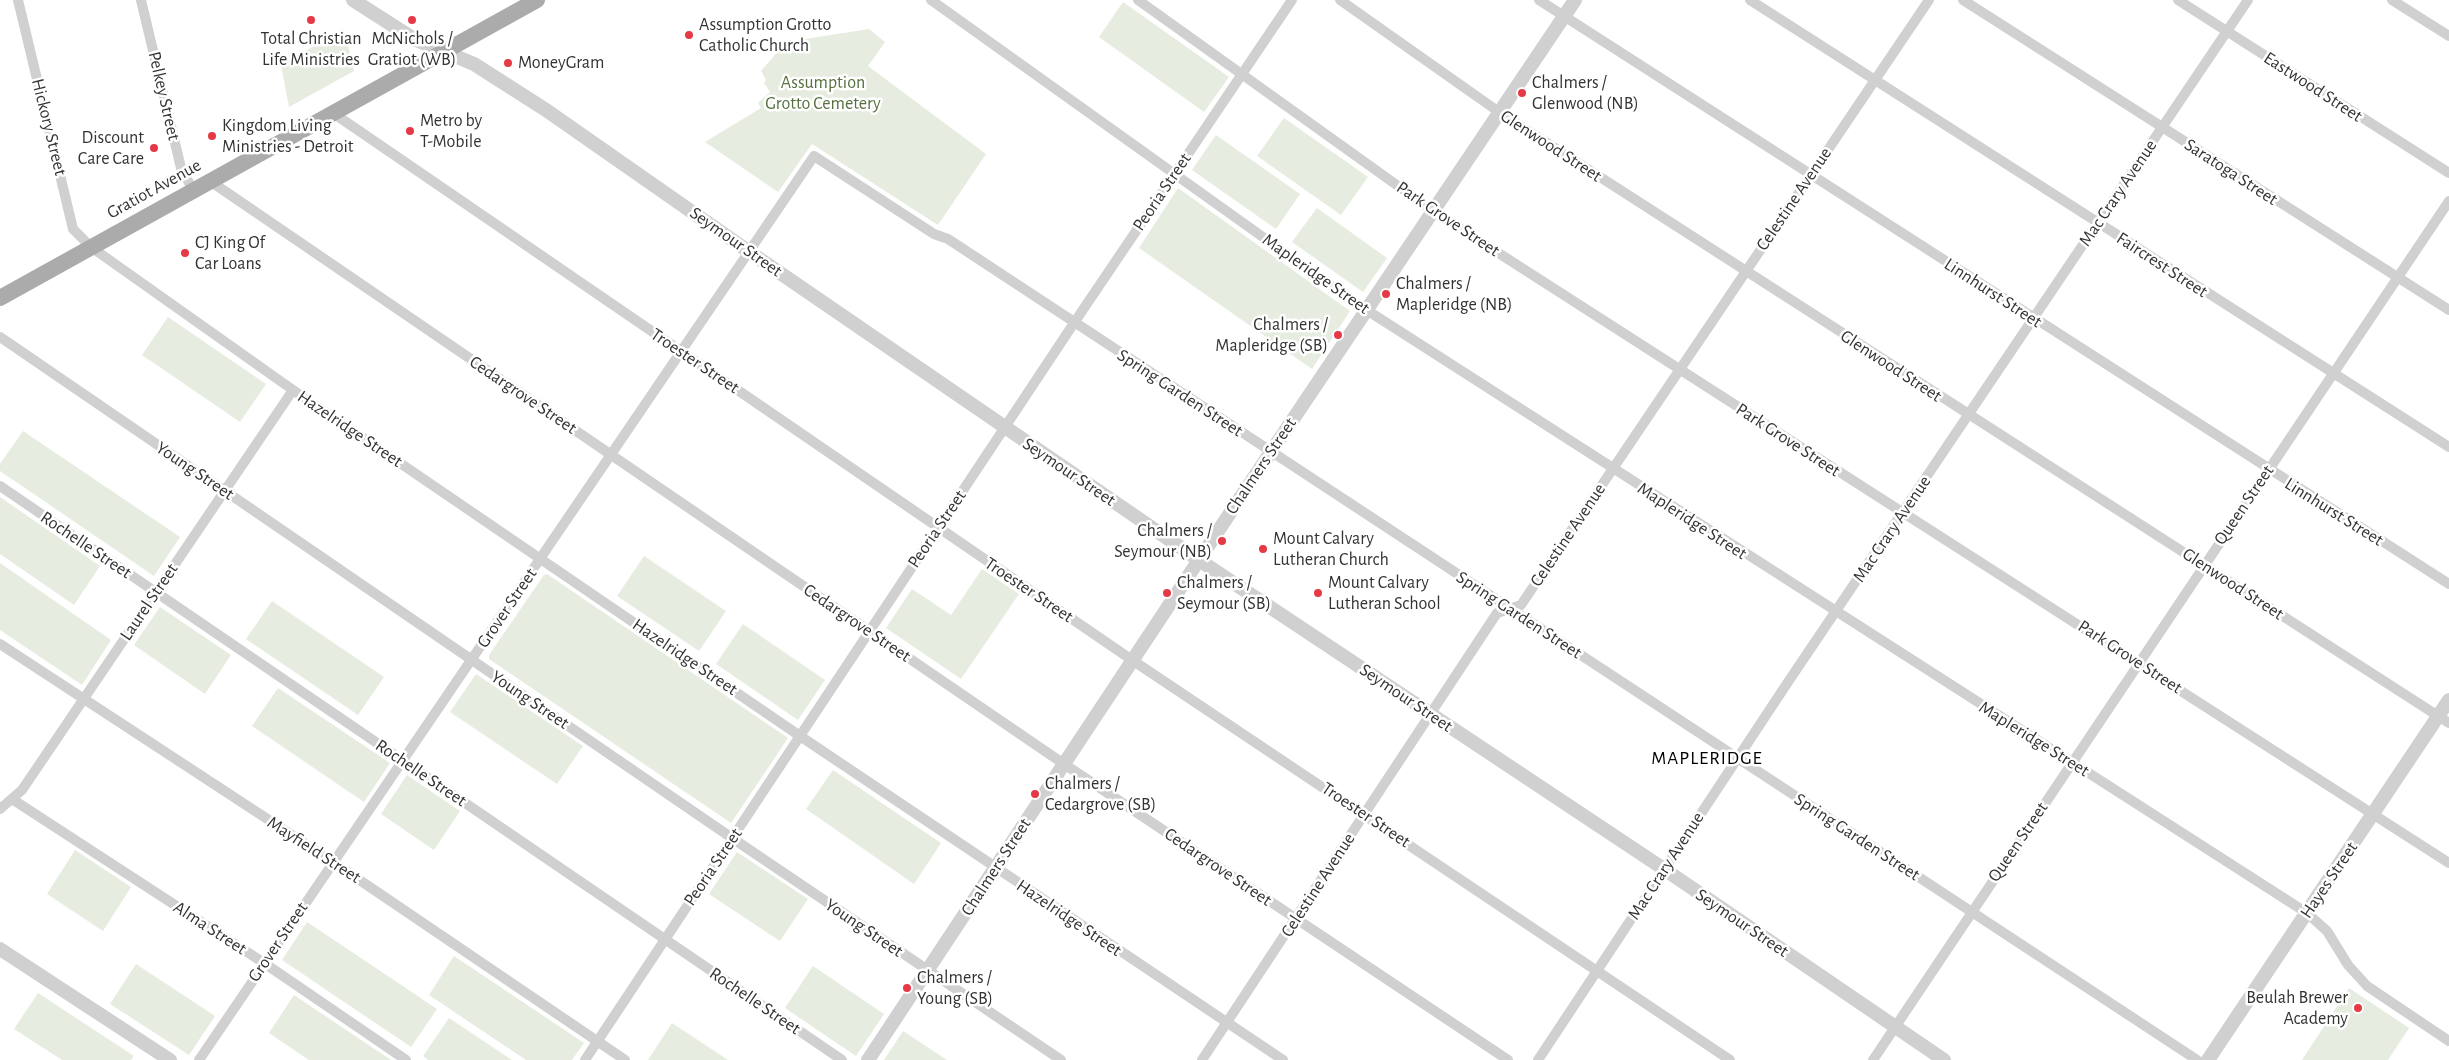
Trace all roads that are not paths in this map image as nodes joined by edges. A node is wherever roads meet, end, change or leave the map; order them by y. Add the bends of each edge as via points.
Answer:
1 (18, 0) edge
2 (141, 0) edge
3 (353, 0) edge
4 (537, 0) edge
5 (930, 0) edge
6 (1138, 0) edge
7 (1292, 0) edge
8 (1340, 0) edge
9 (1539, 0) edge
10 (1574, 0) edge
11 (1750, 0) edge
12 (1929, 0) edge
13 (1963, 0) edge
14 (2178, 0) edge
15 (2248, 0) edge
16 (2392, 0) edge
17 (1563, 17) junction
18 (2227, 32) junction
19 (2449, 36) edge
20 (444, 52) junction
21 (1242, 74) junction
22 (1874, 80) junction
23 (333, 112) junction
24 (1499, 112) junction
25 (2162, 128) junction
26 (814, 156) joint
27 (1174, 174) junction
28 (2449, 174) edge
29 (1810, 176) junction
30 (210, 181) junction
31 (193, 190) junction
32 (2449, 201) edge
33 (1433, 211) junction
34 (2098, 224) junction
35 (91, 247) junction
36 (748, 251) junction
37 (1745, 272) junction
38 (2398, 278) junction
39 (0, 298) edge
40 (1366, 310) junction
41 (2449, 310) edge
42 (2033, 319) junction
43 (1074, 323) junction
44 (0, 337) edge
45 (681, 351) junction
46 (1679, 370) junction
47 (2333, 373) junction
48 (293, 390) junction
49 (1968, 415) junction
50 (1005, 428) junction
51 (2449, 448) edge
52 (1270, 452) junction
53 (610, 455) junction
54 (1612, 469) junction
55 (2268, 469) junction
56 (0, 486) edge
57 (224, 491) junction
58 (1902, 513) junction
59 (938, 528) junction
60 (540, 558) junction
61 (1199, 560) junction
62 (2204, 565) junction
63 (2449, 584) edge
64 (156, 592) junction
65 (1509, 609) junction
66 (1835, 612) junction
67 (869, 631) junction
68 (0, 644) edge
69 (472, 660) junction
70 (1132, 660) junction
71 (2138, 663) junction
72 (84, 699) junction
73 (2449, 700) edge
74 (1430, 714) junction
75 (2444, 719) edge
76 (800, 736) junction
77 (1737, 758) junction
78 (403, 761) junction
79 (2071, 762) junction
80 (1064, 764) junction
81 (12, 799) junction
82 (0, 809) edge
83 (2373, 813) junction
84 (1364, 814) junction
85 (732, 838) junction
86 (333, 862) junction
87 (2449, 863) edge
88 (995, 868) junction
89 (1664, 869) junction
90 (1971, 912) junction
91 (2307, 913) junction
92 (1295, 919) junction
93 (664, 940) junction
94 (0, 949) edge
95 (264, 963) junction
96 (1598, 970) junction
97 (927, 971) junction
98 (1227, 1023) junction
99 (1895, 1026) junction
100 (2449, 1041) edge
101 (597, 1042) junction
102 (170, 1060) edge
103 (199, 1060) edge
104 (406, 1060) edge
105 (585, 1060) edge
106 (625, 1060) edge
107 (842, 1060) edge
108 (868, 1060) edge
109 (1061, 1060) edge
110 (1202, 1060) edge
111 (1283, 1060) edge
112 (1508, 1060) edge
113 (1538, 1060) edge
114 (1730, 1060) edge
115 (1873, 1060) edge
116 (1944, 1060) edge
117 (2197, 1060) edge
118 (2208, 1060) edge

1 - 35 street, Hickory Street via 73,229
2 - 31 street, Pelkey Street via 181,168
3 - 20 street, Seymour Street via 414,39
4 - 20 main road, Gratiot Avenue
5 - 27 street, Mapleridge Street
6 - 21 street, Park Grove Street
7 - 21 street, Peoria Street
8 - 24 street, Glenwood Street
9 - 17 street, Linnhurst Street
10 - 17 street, Chalmers Street
11 - 22 street, Faircrest Street
12 - 22 street, Celestine Avenue
13 - 25 street, Saratoga Street
14 - 18 street, Eastwood Street
15 - 18 street, Mac Crary Avenue
16 - 19 street
17 - 24 street, Chalmers Street
17 - 29 street, Linnhurst Street
18 - 25 street, Mac Crary Avenue
18 - 28 street, Eastwood Street
20 - 23 main road, Gratiot Avenue
20 - 36 street, Seymour Street via 474,64 546,110
21 - 27 street, Peoria Street
21 - 33 street, Park Grove Street
22 - 29 street, Celestine Avenue
22 - 34 street, Faircrest Street
23 - 30 main road, Gratiot Avenue
23 - 45 street, Troester Street
24 - 33 street, Chalmers Street
24 - 37 street, Glenwood Street
25 - 34 street, Mac Crary Avenue
25 - 38 street, Saratoga Street
26 - 36 street, Grover Street
26 - 43 street, Spring Garden Street via 934,234 948,239
27 - 40 street, Mapleridge Street
27 - 43 street, Peoria Street
29 - 37 street, Celestine Avenue
29 - 42 street, Linnhurst Street
30 - 31 main road, Gratiot Avenue
30 - 53 street, Cedargrove Street
31 - 35 main road, Gratiot Avenue
32 - 38 street, Queen Street
33 - 40 street, Chalmers Street
33 - 46 street, Park Grove Street
34 - 42 street, Mac Crary Avenue
34 - 47 street, Faircrest Street
35 - 39 main road, Gratiot Avenue
35 - 48 street, Hazelridge Street
36 - 45 street, Grover Street
36 - 50 street, Seymour Street
37 - 46 street, Celestine Avenue
37 - 49 street, Glenwood Street
38 - 41 street, Saratoga Street
38 - 47 street, Queen Street
40 - 52 street, Chalmers Street
40 - 54 street, Mapleridge Street
42 - 49 street, Mac Crary Avenue
42 - 55 street, Linnhurst Street
43 - 50 street, Peoria Street
43 - 52 street, Spring Garden Street
44 - 57 street, Young Street
45 - 53 street, Grover Street
45 - 59 street, Troester Street
46 - 54 street, Celestine Avenue
46 - 58 street, Park Grove Street
47 - 51 street, Faircrest Street
47 - 55 street, Queen Street
48 - 57 street, Laurel Street
48 - 60 street, Hazelridge Street
49 - 58 street, Mac Crary Avenue
49 - 62 street, Glenwood Street
50 - 59 street, Peoria Street
50 - 61 street, Seymour Street
52 - 61 street, Chalmers Street
52 - 65 street, Spring Garden Street
53 - 60 street, Grover Street
53 - 67 street, Cedargrove Street
54 - 65 street, Celestine Avenue via 1521,605
54 - 66 street, Mapleridge Street
55 - 62 street, Queen Street
55 - 63 street, Linnhurst Street
56 - 64 street, Rochelle Street
57 - 64 street, Laurel Street
57 - 69 street, Young Street
58 - 66 street, Mac Crary Avenue
58 - 71 street, Park Grove Street
59 - 67 street, Peoria Street
59 - 70 street, Troester Street
60 - 69 street, Grover Street
60 - 76 street, Hazelridge Street
61 - 70 street, Chalmers Street
61 - 74 street, Seymour Street
62 - 71 street, Queen Street
62 - 75 street, Glenwood Street
64 - 72 street, Laurel Street
64 - 78 street, Rochelle Street
65 - 74 street, Celestine Avenue via 1497,613
65 - 77 street, Spring Garden Street
66 - 77 street, Mac Crary Avenue
66 - 79 street, Mapleridge Street
67 - 76 street, Peoria Street
67 - 80 street, Cedargrove Street
68 - 72 street, Mayfield Street
69 - 78 street, Grover Street
69 - 85 street, Young Street
70 - 80 street, Chalmers Street
70 - 84 street, Troester Street
71 - 79 street, Queen Street
71 - 83 street, Park Grove Street
72 - 81 street, Laurel Street via 22,790
72 - 86 street, Mayfield Street
73 - 75 street, Hayes Street
74 - 84 street, Celestine Avenue
74 - 89 street, Seymour Street
75 - 83 street, Hayes Street
76 - 85 street, Peoria Street
76 - 88 street, Hazelridge Street
77 - 89 street, Mac Crary Avenue
77 - 90 street, Spring Garden Street
78 - 86 street, Grover Street
78 - 93 street, Rochelle Street
79 - 90 street, Queen Street
79 - 91 street, Mapleridge Street
80 - 88 street, Chalmers Street
80 - 92 street, Cedargrove Street
81 - 82 street, Laurel Street
81 - 95 street, Alma Street
83 - 87 street, Park Grove Street
83 - 91 street, Hayes Street
84 - 92 street, Celestine Avenue
84 - 96 street, Troester Street
85 - 93 street, Peoria Street
85 - 97 street, Young Street
86 - 95 street, Grover Street
86 - 101 street, Mayfield Street
88 - 97 street, Chalmers Street
88 - 98 street, Hazelridge Street
89 - 96 street, Mac Crary Avenue
89 - 99 street, Seymour Street
90 - 99 street, Queen Street
90 - 117 street, Spring Garden Street
91 - 100 street, Mapleridge Street via 2327,931 2348,965 2367,986
91 - 118 street, Hayes Street
92 - 98 street, Celestine Avenue
92 - 112 street, Cedargrove Street
93 - 101 street, Peoria Street
93 - 107 street, Rochelle Street
94 - 102 street
95 - 103 street, Grover Street
95 - 104 street, Alma Street
96 - 113 street, Mac Crary Avenue
96 - 114 street, Troester Street
97 - 108 street, Chalmers Street
97 - 109 street, Young Street
98 - 110 street, Celestine Avenue
98 - 111 street, Hazelridge Street
99 - 115 street, Queen Street
99 - 116 street, Seymour Street
101 - 105 street, Peoria Street
101 - 106 street, Mayfield Street

